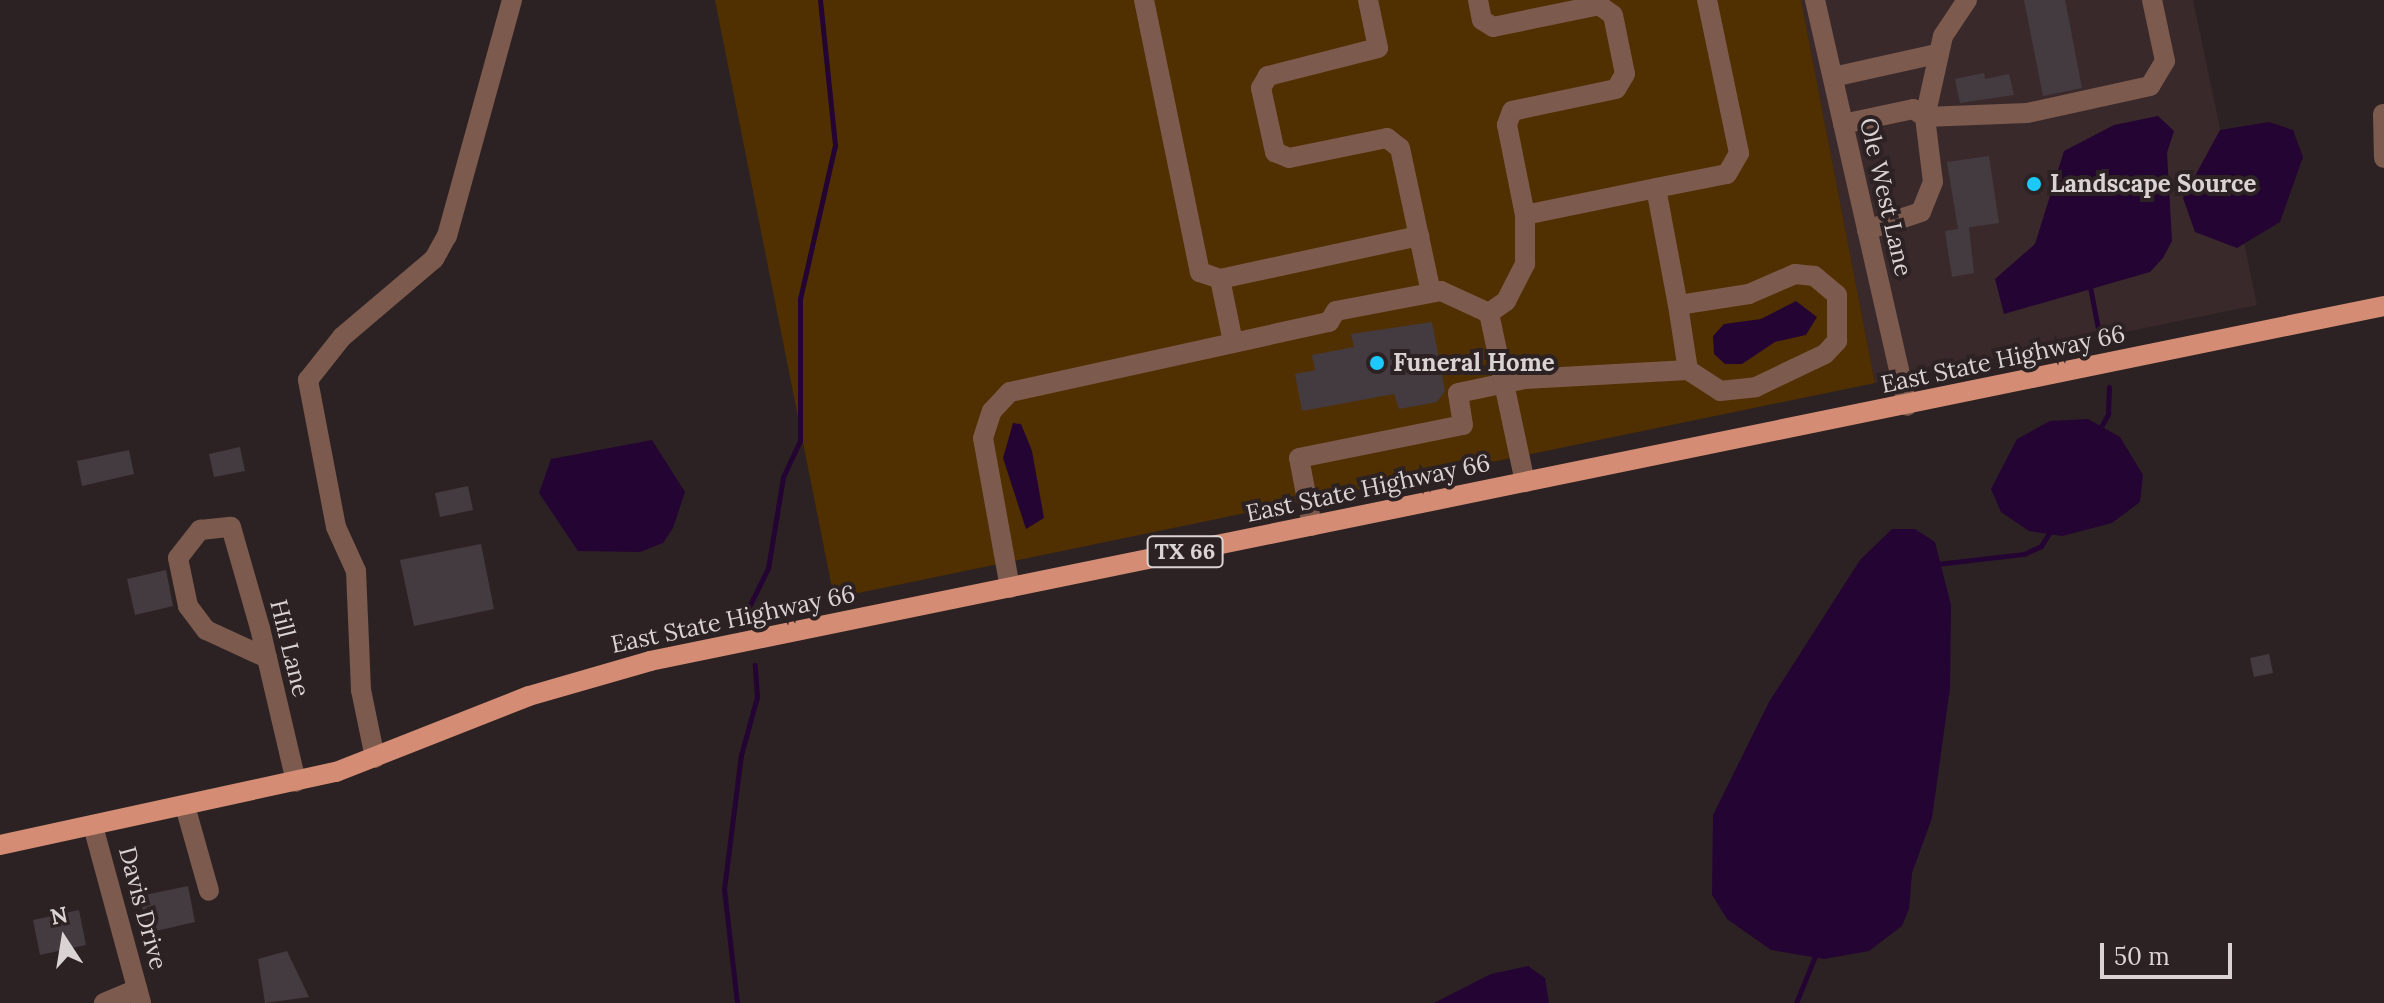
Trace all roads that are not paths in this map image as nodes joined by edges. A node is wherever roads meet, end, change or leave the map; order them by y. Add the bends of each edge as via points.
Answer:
1 (512, 0) edge
2 (1144, 0) edge
3 (1368, 0) edge
4 (1478, 0) edge
5 (1707, 0) edge
6 (1815, 0) edge
7 (1967, 0) edge
8 (2152, 0) edge
9 (1937, 54) junction
10 (1833, 77) junction
11 (2383, 114) edge
12 (1925, 117) junction
13 (1843, 124) junction
14 (2384, 158) edge
15 (1656, 188) junction
16 (1525, 215) junction
17 (1867, 230) junction
18 (1419, 236) junction
19 (1220, 279) junction
20 (1431, 292) junction
21 (1678, 305) junction
22 (2384, 306) edge
23 (1489, 313) junction
24 (1233, 342) junction
25 (1688, 370) junction
26 (1505, 383) junction
27 (1907, 406) junction
28 (1525, 482) junction
29 (1312, 526) junction
30 (1010, 588) junction
31 (267, 658) junction
32 (375, 758) junction
33 (296, 782) junction
34 (185, 806) junction
35 (93, 826) junction
36 (0, 845) edge
37 (209, 891) dead end
38 (139, 996) edge
39 (104, 1003) edge

1 - 32 street via 447,236 434,259 342,337 308,380 336,527 356,571 361,690
2 - 19 street via 1200,272
3 - 18 street via 1378,48 1268,76 1261,88 1272,139 1275,152 1289,158 1387,138 1400,148
4 - 16 street via 1482,20 1493,27 1599,5 1613,15 1625,74 1616,89 1512,111 1507,125
5 - 15 street via 1739,153 1727,174
6 - 10 street, Ole West Lane
7 - 9 street
8 - 12 street via 2165,61 2150,86 2027,113
9 - 10 street
9 - 12 street
10 - 13 street, Ole West Lane
11 - 14 street
12 - 13 street via 1913,109
12 - 17 street via 1933,182 1921,212
13 - 17 street, Ole West Lane
15 - 16 street
15 - 21 street
16 - 23 street via 1525,264 1506,301
17 - 27 street, Ole West Lane
18 - 19 street
18 - 20 street
19 - 24 street
20 - 23 street
20 - 24 street
21 - 25 street
21 - 25 street via 1749,294 1795,274 1828,283 1841,305 1843,329 1825,354 1756,387 1720,391
22 - 27 main road, East State Highway 66 / TX 66
23 - 26 street
24 - 30 street via 1035,383 1010,392 992,411 983,438
25 - 26 street
26 - 28 street
26 - 29 street via 1458,393 1463,425 1299,458
27 - 28 main road, East State Highway 66 / TX 66
28 - 29 main road, East State Highway 66 / TX 66
29 - 30 main road, East State Highway 66 / TX 66
30 - 32 main road, East State Highway 66 / TX 66 via 586,677
31 - 31 street, Hill Lane via 231,527 188,538 179,582 206,630
31 - 33 street, Hill Lane
32 - 33 main road, East State Highway 66 / TX 66
33 - 34 main road, East State Highway 66 / TX 66
34 - 35 main road, East State Highway 66 / TX 66
34 - 37 street
35 - 36 main road, East State Highway 66 / TX 66
35 - 38 street, Davis Drive
38 - 39 street

